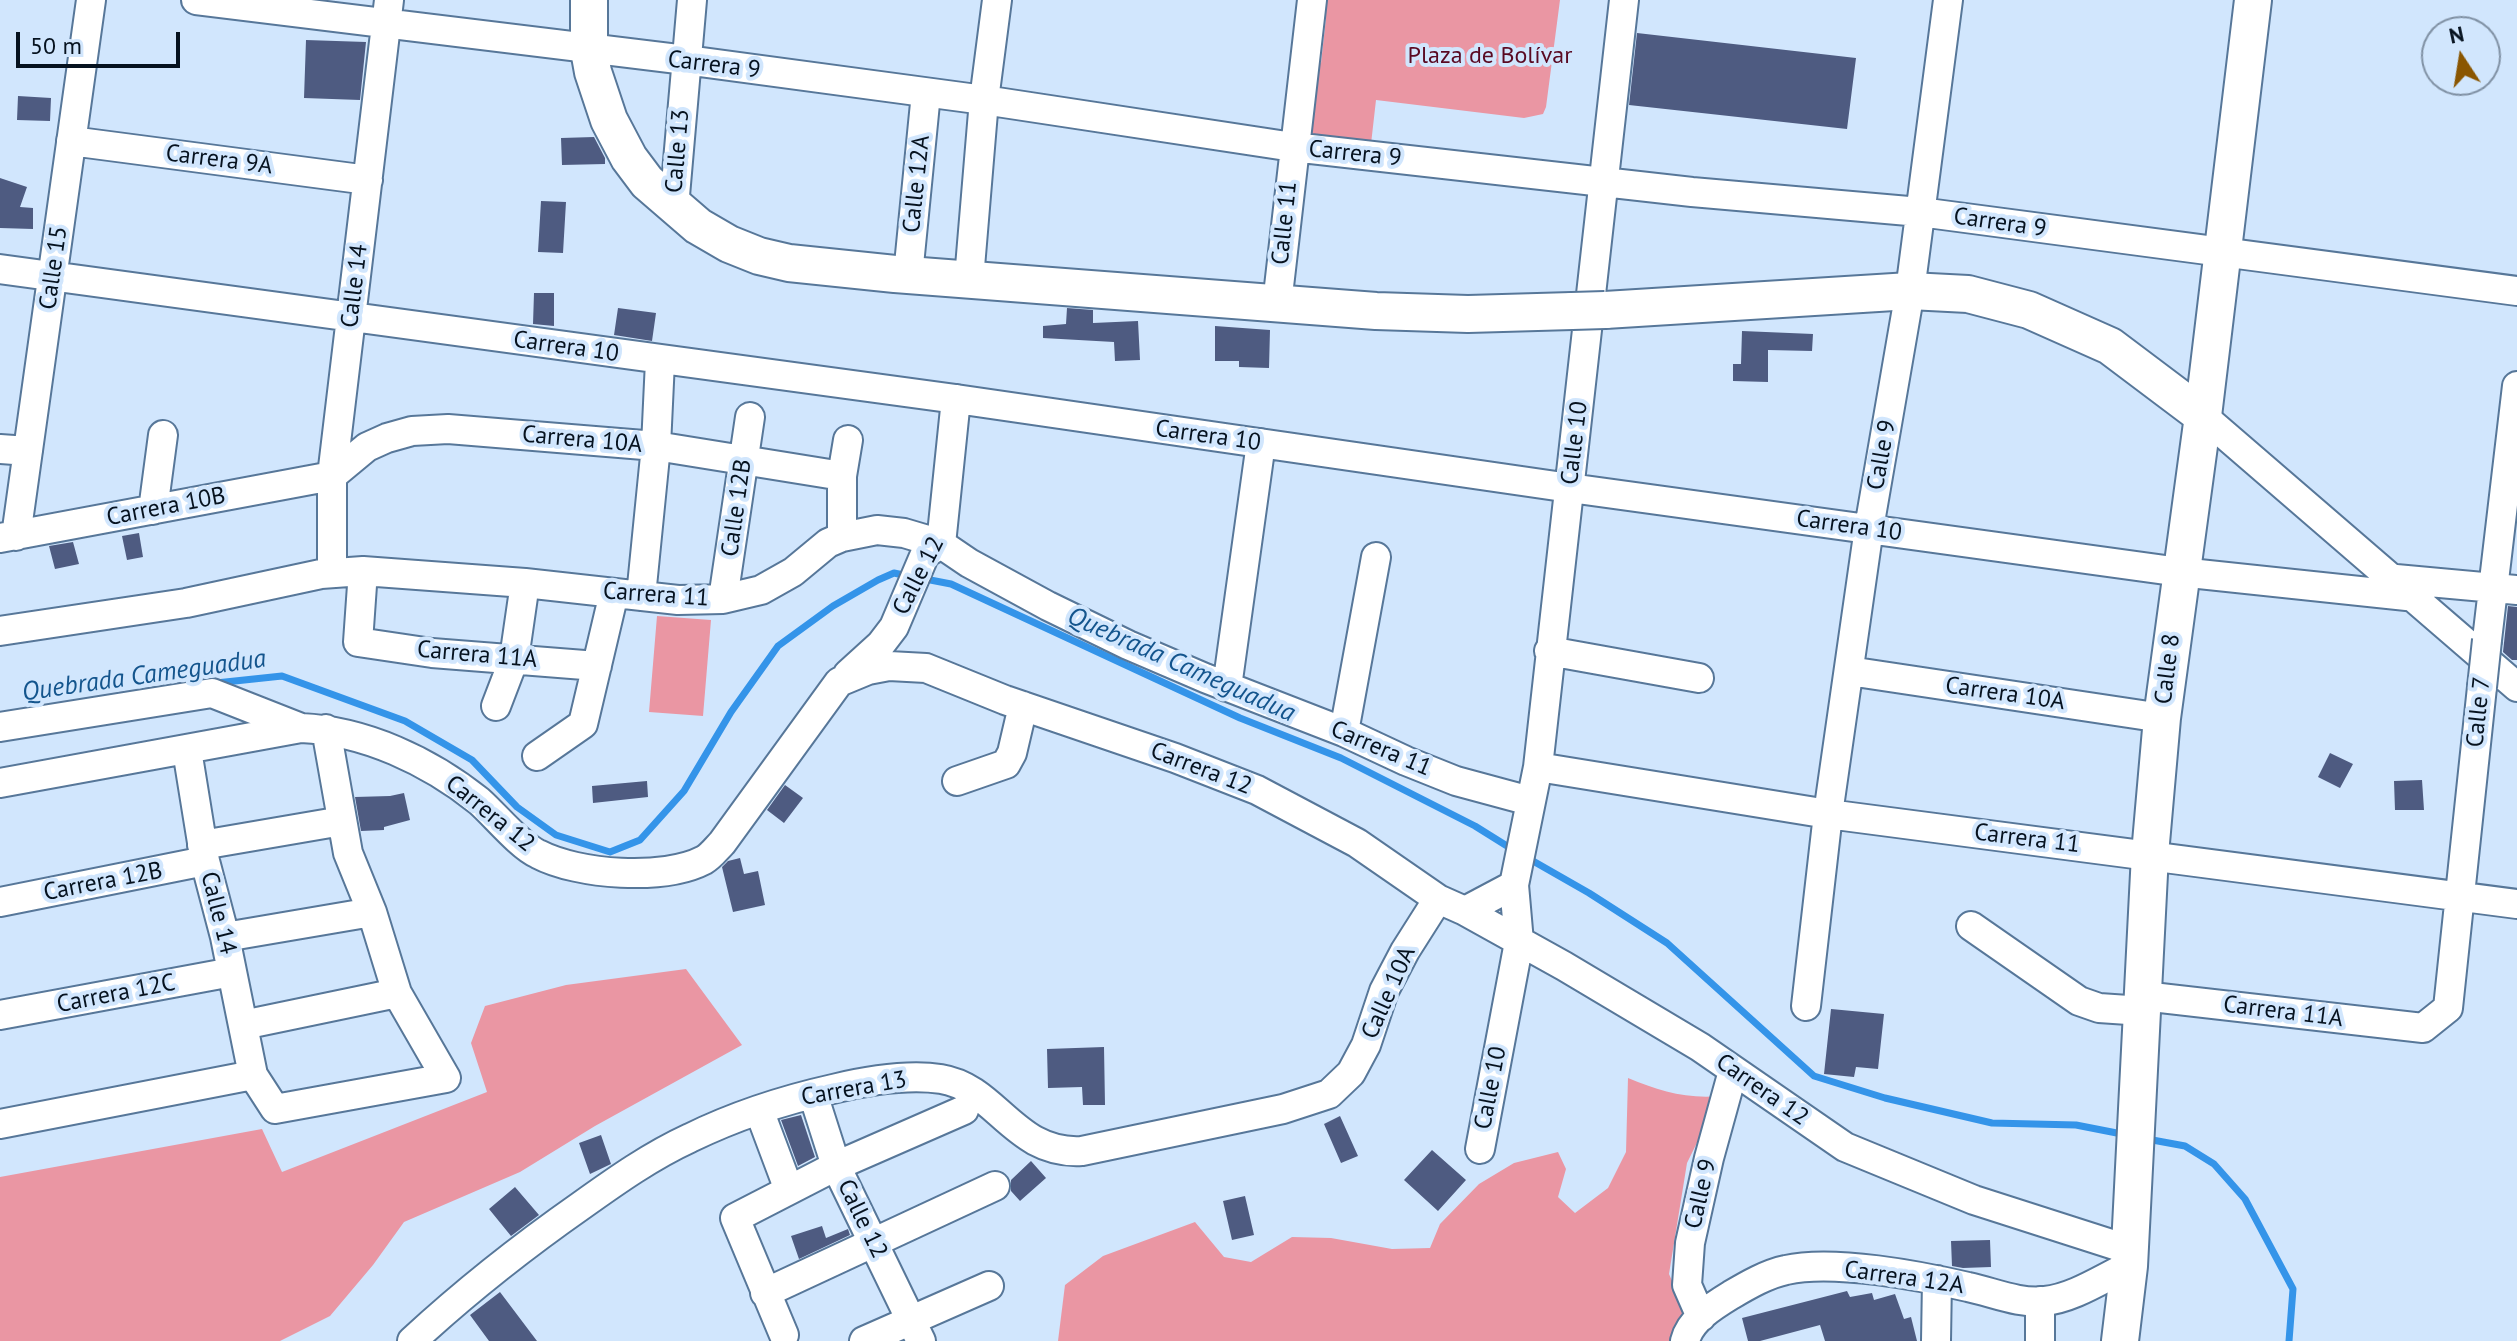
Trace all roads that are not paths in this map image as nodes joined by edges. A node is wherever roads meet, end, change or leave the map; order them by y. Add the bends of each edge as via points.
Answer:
1 (91, 0) edge
2 (196, 0) edge
3 (589, 0) edge
4 (692, 0) edge
5 (997, 0) edge
6 (1312, 0) edge
7 (1624, 0) edge
8 (1948, 0) edge
9 (2253, 0) edge
10 (388, 12) edge
11 (589, 50) junction
12 (686, 60) junction
13 (926, 93) junction
14 (984, 100) junction
15 (71, 141) junction
16 (1293, 147) junction
17 (368, 180) junction
18 (1604, 182) junction
19 (674, 207) junction
20 (1920, 212) junction
21 (2221, 253) junction
22 (0, 269) edge
23 (908, 275) junction
24 (52, 276) junction
25 (969, 279) junction
26 (1910, 291) junction
27 (2517, 291) edge
28 (1277, 304) junction
29 (351, 317) junction
30 (660, 361) junction
31 (2517, 386) edge
32 (956, 399) junction
33 (2203, 416) junction
34 (750, 417) dead end
35 (163, 435) dead end
36 (848, 440) dead end
37 (1261, 443) junction
38 (656, 446) junction
39 (14, 450) edge
40 (2514, 450) edge
41 (744, 460) junction
42 (332, 476) junction
43 (842, 476) junction
44 (1570, 488) junction
45 (153, 510) junction
46 (1869, 528) junction
47 (8, 537) edge
48 (842, 537) junction
49 (933, 549) junction
50 (1376, 557) dead end
51 (363, 571) junction
52 (2180, 572) junction
53 (332, 573) junction
54 (525, 583) junction
55 (2406, 588) junction
56 (2506, 588) edge
57 (628, 595) junction
58 (723, 599) junction
59 (0, 631) edge
60 (1549, 651) junction
61 (514, 659) junction
62 (597, 666) junction
63 (1849, 671) junction
64 (1699, 678) dead end
65 (839, 682) junction
66 (1227, 687) junction
67 (2517, 687) edge
68 (225, 699) junction
69 (496, 706) dead end
70 (1023, 706) junction
71 (2162, 718) junction
72 (0, 727) edge
73 (314, 729) junction
74 (1344, 732) junction
75 (221, 744) junction
76 (187, 750) junction
77 (537, 756) dead end
78 (1538, 767) junction
79 (957, 781) dead end
80 (0, 783) edge
81 (1530, 801) junction
82 (1828, 814) junction
83 (342, 821) junction
84 (204, 853) junction
85 (2150, 854) junction
86 (1516, 875) junction
87 (2461, 898) junction
88 (1438, 899) junction
89 (0, 902) edge
90 (2517, 904) edge
91 (1465, 911) junction
92 (372, 912) junction
93 (1971, 926) dead end
94 (225, 937) junction
95 (1519, 942) junction
96 (232, 972) junction
97 (397, 993) junction
98 (2143, 1003) junction
99 (1806, 1006) dead end
100 (0, 1015) edge
101 (243, 1025) junction
102 (2423, 1028) joint
103 (1733, 1071) junction
104 (253, 1075) junction
105 (1339, 1087) joint
106 (813, 1094) junction
107 (759, 1110) junction
108 (964, 1110) dead end
109 (0, 1124) edge
110 (1480, 1149) dead end
111 (836, 1166) junction
112 (995, 1186) dead end
113 (789, 1190) junction
114 (874, 1243) junction
115 (2130, 1258) junction
116 (1937, 1280) junction
117 (989, 1286) dead end
118 (765, 1293) junction
119 (2040, 1301) junction
120 (1691, 1330) edge
121 (916, 1331) edge
122 (784, 1335) dead end
123 (412, 1341) edge
124 (864, 1341) edge
125 (1936, 1341) edge
126 (2040, 1341) edge
127 (2120, 1341) edge

1 - 15 street, Calle 15
2 - 10 street, Carrera 9
3 - 11 main road
4 - 12 street, Calle 13
5 - 14 street
6 - 16 street, Calle 11
7 - 18 street, Calle 10
8 - 20 street, Calle 9
9 - 21 main road, Calle 8
10 - 11 street, Carrera 9
10 - 17 street, Calle 14
11 - 12 street, Carrera 9
11 - 19 main road via 617,136 647,182
12 - 13 street, Carrera 9
12 - 19 street, Calle 13
13 - 14 street, Carrera 9
13 - 23 street, Calle 12A
14 - 16 street, Carrera 9
14 - 25 street
15 - 17 street, Carrera 9A
15 - 24 street, Calle 15
16 - 18 street, Carrera 9
16 - 28 street, Calle 11
17 - 29 street, Calle 14
18 - 20 street, Carrera 9
18 - 44 street, Calle 10
19 - 23 main road via 729,244 759,256
20 - 21 street, Carrera 9
20 - 26 street, Calle 9
21 - 27 street, Carrera 9
21 - 33 main road, Calle 8
22 - 24 street, Carrera 10
23 - 25 main road
24 - 29 street, Carrera 10
24 - 39 street, Calle 15
25 - 28 main road
26 - 28 main road via 1468,314
26 - 33 main road via 1968,294 2064,324 2110,346
26 - 46 street, Calle 9
29 - 30 street, Carrera 10
29 - 42 street, Calle 14
30 - 32 street, Carrera 10
30 - 38 street
31 - 40 street, Calle 7
32 - 37 street, Carrera 10
32 - 49 street, Calle 12
33 - 52 main road, Calle 8
33 - 55 street
34 - 41 street, Calle 12B
35 - 45 street
36 - 43 street
37 - 44 street, Carrera 10
37 - 66 street
38 - 41 street, Carrera 10A
38 - 42 street, Carrera 10A via 497,432 412,431 367,447
38 - 57 street
39 - 47 street, Calle 15
40 - 56 street, Calle 7
41 - 43 street, Carrera 10A
41 - 58 street, Calle 12B
42 - 45 street, Carrera 10B
42 - 53 street, Calle 14
43 - 48 street
44 - 46 street, Carrera 10
44 - 60 street, Calle 10
45 - 47 street, Carrera 10B
46 - 52 street, Carrera 10
46 - 63 street, Calle 9
48 - 49 street, Carrera 11 via 877,530 904,533
48 - 58 street, Carrera 11 via 761,590
49 - 65 street, Calle 12 via 910,586 894,627
49 - 66 street, Carrera 11 via 1128,645
50 - 74 street
51 - 53 street, Carrera 11
51 - 54 street, Carrera 11
51 - 61 street, Carrera 11A via 358,642
52 - 55 street, Carrera 10
52 - 71 main road, Calle 8
53 - 59 street, Carrera 11 via 186,603
54 - 57 street, Carrera 11
54 - 61 street
55 - 56 street, Carrera 10
55 - 67 street
56 - 87 street, Calle 7, bridge via 2487,640
57 - 58 street, Carrera 11
57 - 62 street
60 - 64 street
60 - 78 street, Calle 10
61 - 62 street, Carrera 11A
61 - 69 street
62 - 77 street via 583,724
63 - 71 street, Carrera 10A
63 - 82 street, Calle 9
65 - 70 street, Carrera 12 via 889,666 926,668
65 - 73 street, Carrera 12 via 722,843 708,858 670,871 630,873 535,853 442,775 362,738
66 - 74 street, Carrera 11
68 - 72 street, Carrera 12 via 212,693
68 - 73 street, Carrera 12
68 - 75 street via 231,722
70 - 79 street via 1006,764
70 - 88 street, Carrera 12 via 1257,790 1357,843
71 - 85 main road, Calle 8
73 - 75 street, Carrera 12
73 - 83 street
74 - 81 street, Carrera 11 via 1456,781
75 - 76 street, Carrera 12
76 - 80 street, Carrera 12
76 - 84 street, Calle 14
78 - 81 street, Calle 10
78 - 82 street, Carrera 11
81 - 86 street, Calle 10
82 - 85 street, Carrera 11
82 - 99 street, Calle 9
83 - 84 street, Carrera 12B
83 - 92 street via 348,853
84 - 89 street, Carrera 12B
84 - 94 street, Calle 14
85 - 87 street, Carrera 11
85 - 98 main road, Calle 8
86 - 91 street
86 - 95 street, Calle 10
87 - 90 street, Carrera 11
87 - 102 street, Calle 7 via 2448,1008
88 - 91 street, Carrera 12
88 - 105 street, Calle 10A via 1405,951 1384,991 1366,1045
91 - 95 street, Carrera 12
92 - 94 street
92 - 97 street
93 - 98 street, Carrera 11A via 2079,1001 2099,1008
94 - 96 street, Calle 14
95 - 103 street, Carrera 12
95 - 110 street, Calle 10
96 - 100 street, Carrera 12C
96 - 101 street, Calle 14
97 - 101 street
97 - 104 street via 446,1078 275,1109
98 - 102 street, Carrera 11A
98 - 115 main road, Calle 8
101 - 104 street, Calle 14
103 - 115 street, Carrera 12 via 1845,1147
103 - 120 street, Calle 9 via 1690,1243
104 - 109 street
105 - 106 street, Carrera 13 via 1283,1109 1063,1152 1027,1136 971,1092 942,1079 853,1084
106 - 107 street, Carrera 13
106 - 111 street, Calle 12
107 - 113 street
107 - 123 street, Carrera 13 via 688,1138 622,1177 527,1244
108 - 111 street
111 - 113 street
111 - 114 street, Calle 12
112 - 114 street
113 - 118 street via 735,1218
114 - 118 street
114 - 121 street, Calle 12
115 - 119 street, Carrera 12A via 2063,1297
115 - 127 main road, Calle 8
116 - 119 street, Carrera 12A
116 - 120 street, Carrera 12A via 1876,1271 1787,1270 1741,1289
116 - 125 street
117 - 121 street
118 - 122 street
119 - 126 street
121 - 124 street

